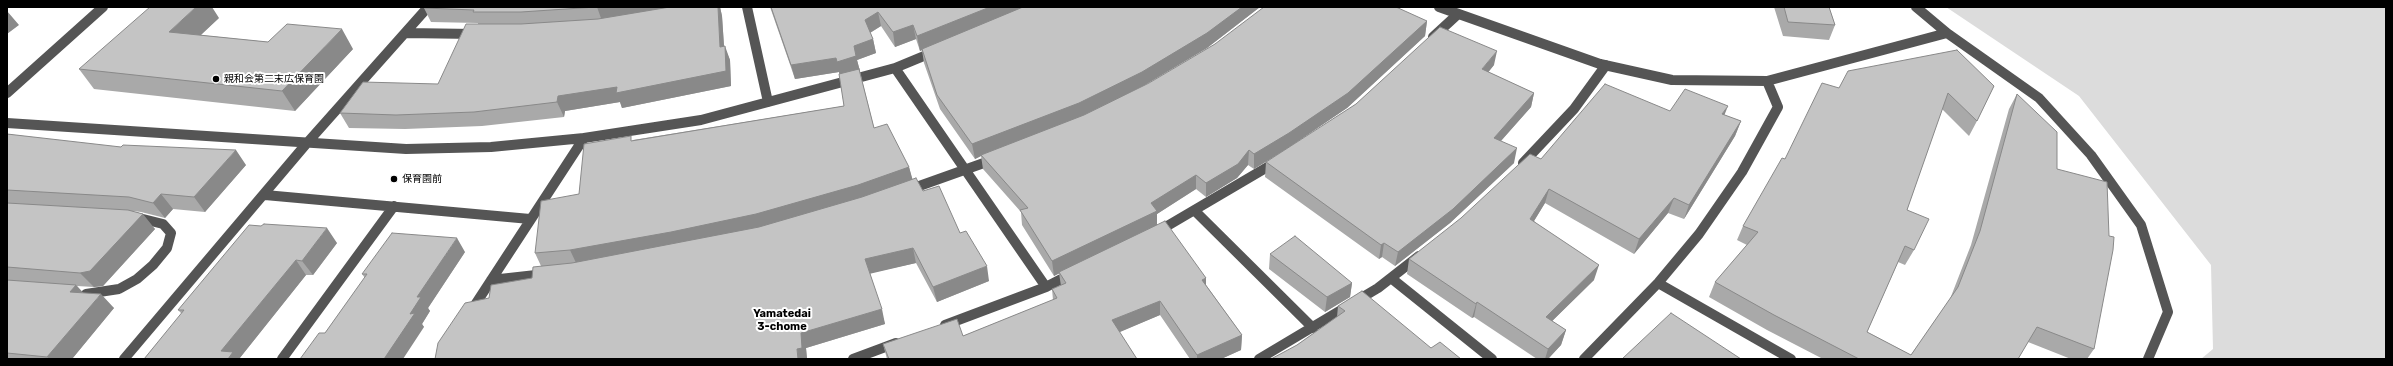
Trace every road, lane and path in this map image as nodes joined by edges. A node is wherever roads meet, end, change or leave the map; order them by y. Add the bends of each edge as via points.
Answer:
1 (103, 7) edge
2 (428, 7) edge
3 (747, 7) edge
4 (1439, 7) edge
5 (1916, 7) edge
6 (1458, 14) junction
7 (406, 33) junction
8 (1947, 33) junction
9 (482, 34) edge
10 (1424, 45) edge
11 (946, 47) edge
12 (1606, 65) junction
13 (895, 68) junction
14 (1767, 81) junction
15 (7, 93) edge
16 (768, 102) junction
17 (7, 123) edge
18 (584, 138) junction
19 (307, 143) junction
20 (1002, 156) edge
21 (1286, 156) edge
22 (966, 170) junction
23 (1516, 170) edge
24 (900, 193) edge
25 (265, 195) junction
26 (394, 206) junction
27 (1195, 211) junction
28 (121, 217) edge
29 (530, 219) junction
30 (1145, 238) edge
31 (1425, 251) edge
32 (1081, 269) edge
33 (554, 274) edge
34 (1391, 278) junction
35 (491, 280) junction
36 (1658, 283) junction
37 (1046, 287) junction
38 (78, 293) edge
39 (465, 319) edge
40 (936, 328) edge
41 (1313, 328) junction
42 (907, 339) edge
43 (124, 359) edge
44 (282, 359) edge
45 (855, 359) edge
46 (1260, 359) edge
47 (1492, 359) edge
48 (1584, 359) edge
49 (1791, 359) edge
50 (2148, 359) edge

1 - 15 street
2 - 7 street
3 - 16 street
4 - 6 street
5 - 8 street
6 - 10 street
6 - 12 street
7 - 9 street
7 - 19 street
8 - 14 street
8 - 50 street via 2039,98 2091,155 2140,225 2168,312
11 - 13 street
12 - 14 street via 1672,80
12 - 23 street via 1574,109
13 - 16 street
13 - 22 street
14 - 36 street via 1778,107 1738,178 1699,234
16 - 18 street via 701,120
17 - 19 street
18 - 19 street via 491,147 406,150
18 - 29 street
19 - 25 street
20 - 22 street
21 - 27 street
22 - 24 street
22 - 37 street
25 - 26 street
25 - 43 street
26 - 29 street
26 - 44 street
27 - 30 street
27 - 41 street
28 - 38 street via 140,218 163,224 171,233 167,248 137,279 119,289 94,294
29 - 35 street
31 - 34 street
32 - 37 street
33 - 35 street
34 - 41 street
34 - 47 street
35 - 39 street
36 - 48 street
36 - 49 street
37 - 40 street
41 - 46 street
42 - 45 street

